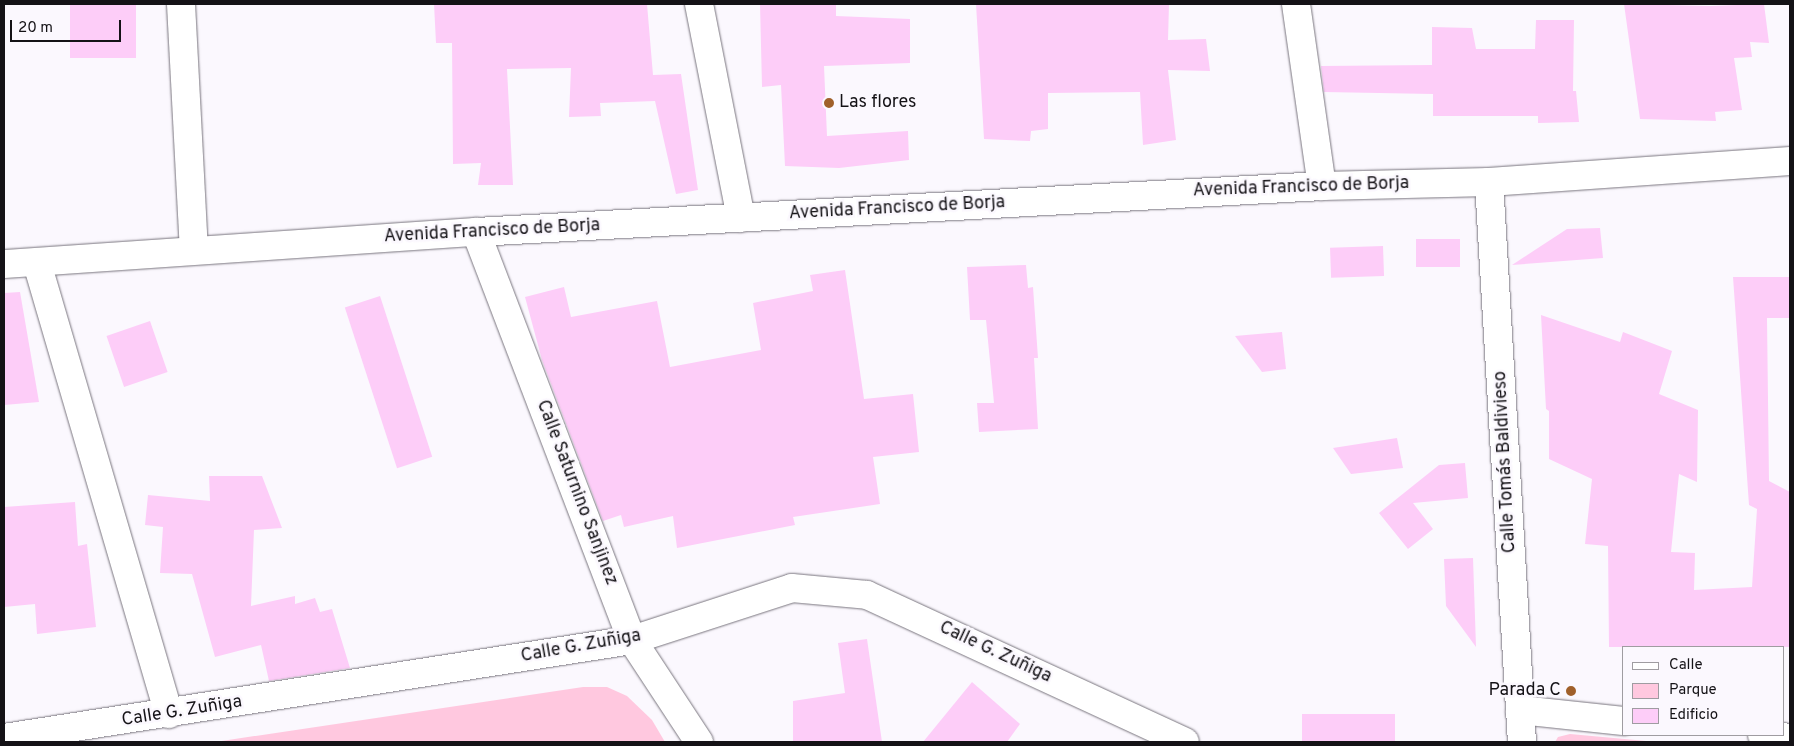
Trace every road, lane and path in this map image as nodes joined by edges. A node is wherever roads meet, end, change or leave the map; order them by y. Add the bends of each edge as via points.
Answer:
1 (181, 4) edge
2 (700, 4) edge
3 (1296, 4) edge
4 (1790, 161) edge
5 (1489, 182) junction
6 (1322, 186) junction
7 (741, 218) junction
8 (476, 232) junction
9 (194, 250) junction
10 (37, 262) junction
11 (4, 264) edge
12 (632, 640) junction
13 (1520, 710) junction
14 (169, 714) junction
15 (1622, 721) edge
16 (1771, 736) edge
17 (4, 738) edge
18 (1790, 738) edge
19 (699, 742) edge
20 (1185, 742) edge
21 (1522, 742) edge

1 - 9 street
2 - 7 street
3 - 6 street
4 - 5 street, Avenida Francisco de Borja
5 - 6 street, Avenida Francisco de Borja
5 - 13 street, Calle Tomás Baldivieso
6 - 7 street, Avenida Francisco de Borja
7 - 8 street, Avenida Francisco de Borja
8 - 9 street, Avenida Francisco de Borja
8 - 12 street, Calle Saturnino Sanjinez
9 - 10 street, Avenida Francisco de Borja
10 - 11 street, Avenida Francisco de Borja
10 - 14 street
12 - 14 street, Calle G. Zuñiga
12 - 19 street, Calle Saturnino Sanjinez
12 - 20 street, Calle G. Zuñiga via 792,588 867,595
13 - 15 street
13 - 21 street, Calle Tomás Baldivieso
14 - 17 street, Calle G. Zuñiga
16 - 18 street

